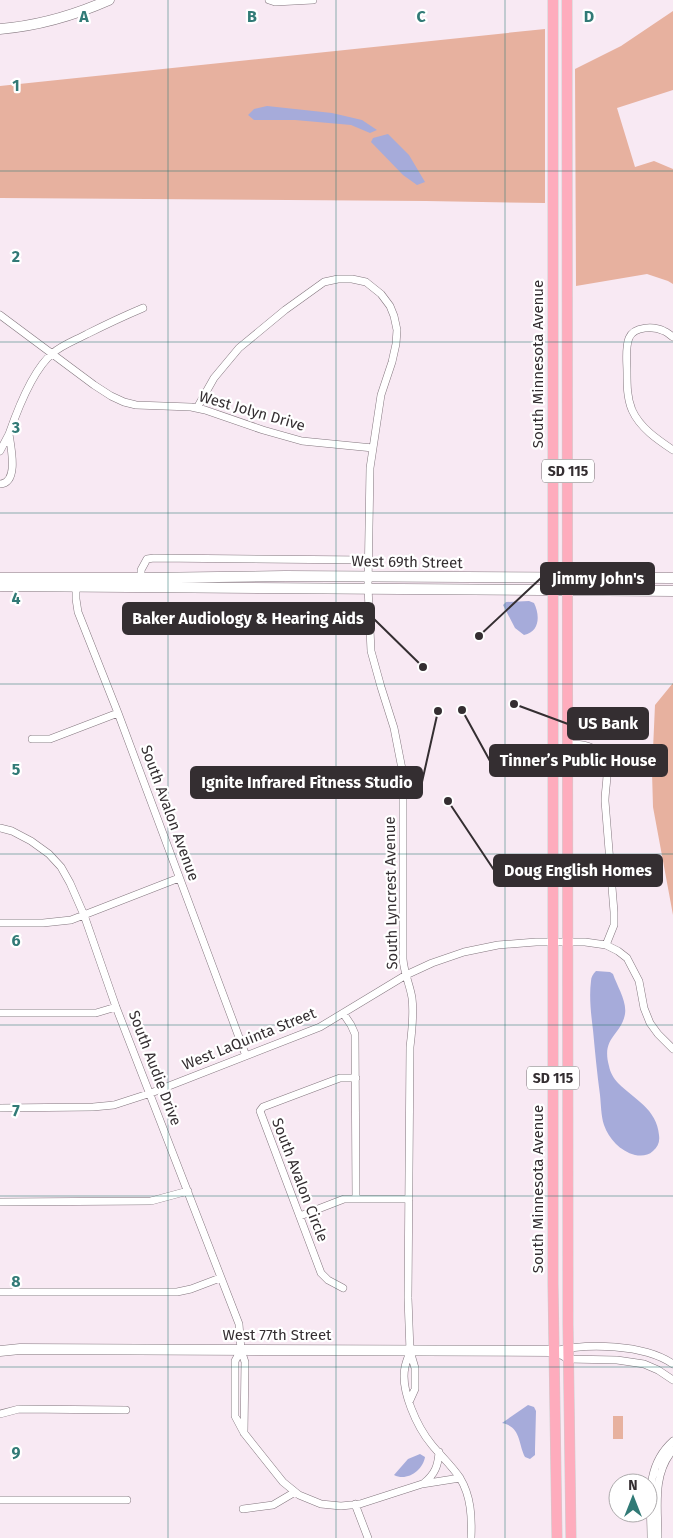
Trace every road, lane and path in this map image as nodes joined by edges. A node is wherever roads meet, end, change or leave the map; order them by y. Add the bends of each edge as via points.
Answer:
1 (109, 0) edge
2 (269, 0) edge
3 (313, 0) edge
4 (553, 0) edge
5 (567, 0) edge
6 (0, 28) edge
7 (143, 308) dead end
8 (0, 316) edge
9 (673, 337) edge
10 (52, 353) junction
11 (197, 408) junction
12 (9, 434) junction
13 (373, 448) junction
14 (673, 450) edge
15 (0, 451) edge
16 (0, 484) edge
17 (368, 560) junction
18 (368, 576) junction
19 (0, 578) edge
20 (553, 578) junction
21 (568, 578) junction
22 (673, 578) edge
23 (76, 582) junction
24 (141, 582) junction
25 (0, 586) edge
26 (368, 588) junction
27 (553, 590) junction
28 (568, 590) junction
29 (673, 591) edge
30 (118, 713) junction
31 (32, 739) dead end
32 (567, 744) junction
33 (0, 828) edge
34 (179, 878) junction
35 (84, 915) junction
36 (0, 923) edge
37 (553, 942) junction
38 (568, 942) junction
39 (606, 945) junction
40 (406, 975) junction
41 (116, 1007) junction
42 (0, 1013) edge
43 (343, 1013) junction
44 (673, 1049) edge
45 (246, 1056) junction
46 (356, 1078) junction
47 (151, 1093) junction
48 (0, 1108) edge
49 (188, 1191) junction
50 (356, 1199) junction
51 (408, 1199) junction
52 (0, 1202) edge
53 (300, 1216) junction
54 (220, 1278) junction
55 (343, 1288) dead end
56 (0, 1292) edge
57 (568, 1348) junction
58 (241, 1350) junction
59 (0, 1351) edge
60 (554, 1351) junction
61 (410, 1352) junction
62 (568, 1359) junction
63 (673, 1364) edge
64 (673, 1380) edge
65 (126, 1410) dead end
66 (0, 1414) edge
67 (244, 1433) junction
68 (673, 1441) edge
69 (673, 1450) edge
70 (439, 1452) junction
71 (460, 1478) junction
72 (422, 1484) junction
73 (295, 1492) junction
74 (0, 1500) edge
75 (127, 1500) dead end
76 (355, 1504) junction
77 (243, 1509) dead end
78 (368, 1538) edge
79 (472, 1538) edge
80 (557, 1538) edge
81 (572, 1538) edge
82 (651, 1538) edge
83 (658, 1538) edge

1 - 6 main road via 56,19
2 - 3 street
4 - 20 main road, South Minnesota Avenue / SD 115
5 - 21 main road, South Minnesota Avenue / SD 115
7 - 10 street
8 - 10 street, West Jolyn Drive
9 - 14 street via 663,330 635,331 629,338 627,369 632,411 645,428
10 - 11 street, West Jolyn Drive via 124,402
10 - 12 street via 30,385
11 - 13 street, West Jolyn Drive via 302,441
11 - 13 street, South Lyncrest Avenue via 226,362 257,332 324,282 352,278 366,282 381,294 390,306 397,330 392,362 379,404
12 - 15 street
12 - 16 street via 11,476 9,481
13 - 17 street, South Lyncrest Avenue
17 - 18 street, South Lyncrest Avenue
17 - 24 street, West 69th Street via 154,558 147,559 143,565
18 - 20 main road, West 69th Street
18 - 24 main road, West 69th Street
18 - 26 street, South Lyncrest Avenue
19 - 23 main road, West 69th Street
20 - 21 main road, West 69th Street
20 - 27 main road, South Minnesota Avenue / SD 115
21 - 22 main road, West 69th Street
21 - 28 main road, South Minnesota Avenue / SD 115
23 - 24 main road, West 69th Street
23 - 25 main road, West 69th Street
23 - 30 street, South Avalon Avenue via 78,612
24 - 26 main road, West 69th Street
26 - 27 main road, West 69th Street
26 - 40 street, South Lyncrest Avenue via 371,651 394,728 403,774 402,910
27 - 28 main road, West 69th Street
27 - 37 main road, South Minnesota Avenue / SD 115
28 - 29 main road, West 69th Street
28 - 32 main road, South Minnesota Avenue / SD 115
30 - 31 street via 50,739
30 - 34 street, South Avalon Avenue
32 - 38 main road, South Minnesota Avenue / SD 115
32 - 39 street via 596,749 604,758 606,768 605,798 614,925
33 - 35 street, South Audie Drive via 12,830 49,854 61,867
34 - 35 street
34 - 45 street, South Avalon Avenue
35 - 36 street via 59,922
35 - 41 street, South Audie Drive
37 - 38 street, West LaQuinta Street
37 - 40 street, West LaQuinta Street via 498,945 464,952
37 - 60 main road, South Minnesota Avenue / SD 115
38 - 39 street, West LaQuinta Street
38 - 57 main road, South Minnesota Avenue / SD 115
39 - 44 street via 627,958 639,981 650,1023
40 - 43 street, West LaQuinta Street
40 - 51 street, South Lyncrest Avenue via 413,1017
41 - 42 street via 96,1013
41 - 47 street, South Audie Drive
43 - 45 street, West LaQuinta Street via 320,1027
43 - 46 street via 355,1034
45 - 47 street, West LaQuinta Street
46 - 50 street
46 - 53 street, South Avalon Circle via 332,1080 260,1111
47 - 48 street, West LaQuinta Street via 114,1105 94,1107
47 - 49 street, South Audie Drive
49 - 52 street via 151,1201
49 - 54 street, South Audie Drive
50 - 51 street
50 - 53 street via 344,1200
51 - 61 street, South Lyncrest Avenue
53 - 55 street, South Avalon Circle via 321,1272
54 - 56 street via 178,1292
54 - 58 street, South Audie Drive via 239,1324
57 - 60 street, West 77th Street
57 - 62 main road, South Minnesota Avenue / SD 115
57 - 63 street, West 77th Street via 640,1350
58 - 59 main road, West 77th Street
58 - 61 main road, West 77th Street
58 - 67 street via 246,1362
58 - 67 street via 234,1361 235,1416
60 - 61 main road, West 77th Street
60 - 62 street
60 - 80 main road, South Minnesota Avenue / SD 115
61 - 70 street, South Lyncrest Avenue via 405,1367 405,1389 418,1423
62 - 64 street via 635,1362 658,1370
62 - 81 main road, South Minnesota Avenue / SD 115
65 - 66 street via 19,1409
67 - 73 street via 283,1482
68 - 82 street via 661,1454 654,1469
69 - 83 street via 659,1477
70 - 71 street, South Lyncrest Avenue
70 - 72 street via 432,1476
71 - 72 street
71 - 79 street, South Lyncrest Avenue via 470,1502
72 - 76 street
73 - 76 street via 320,1504
73 - 77 street via 273,1505
74 - 75 street
76 - 78 street

